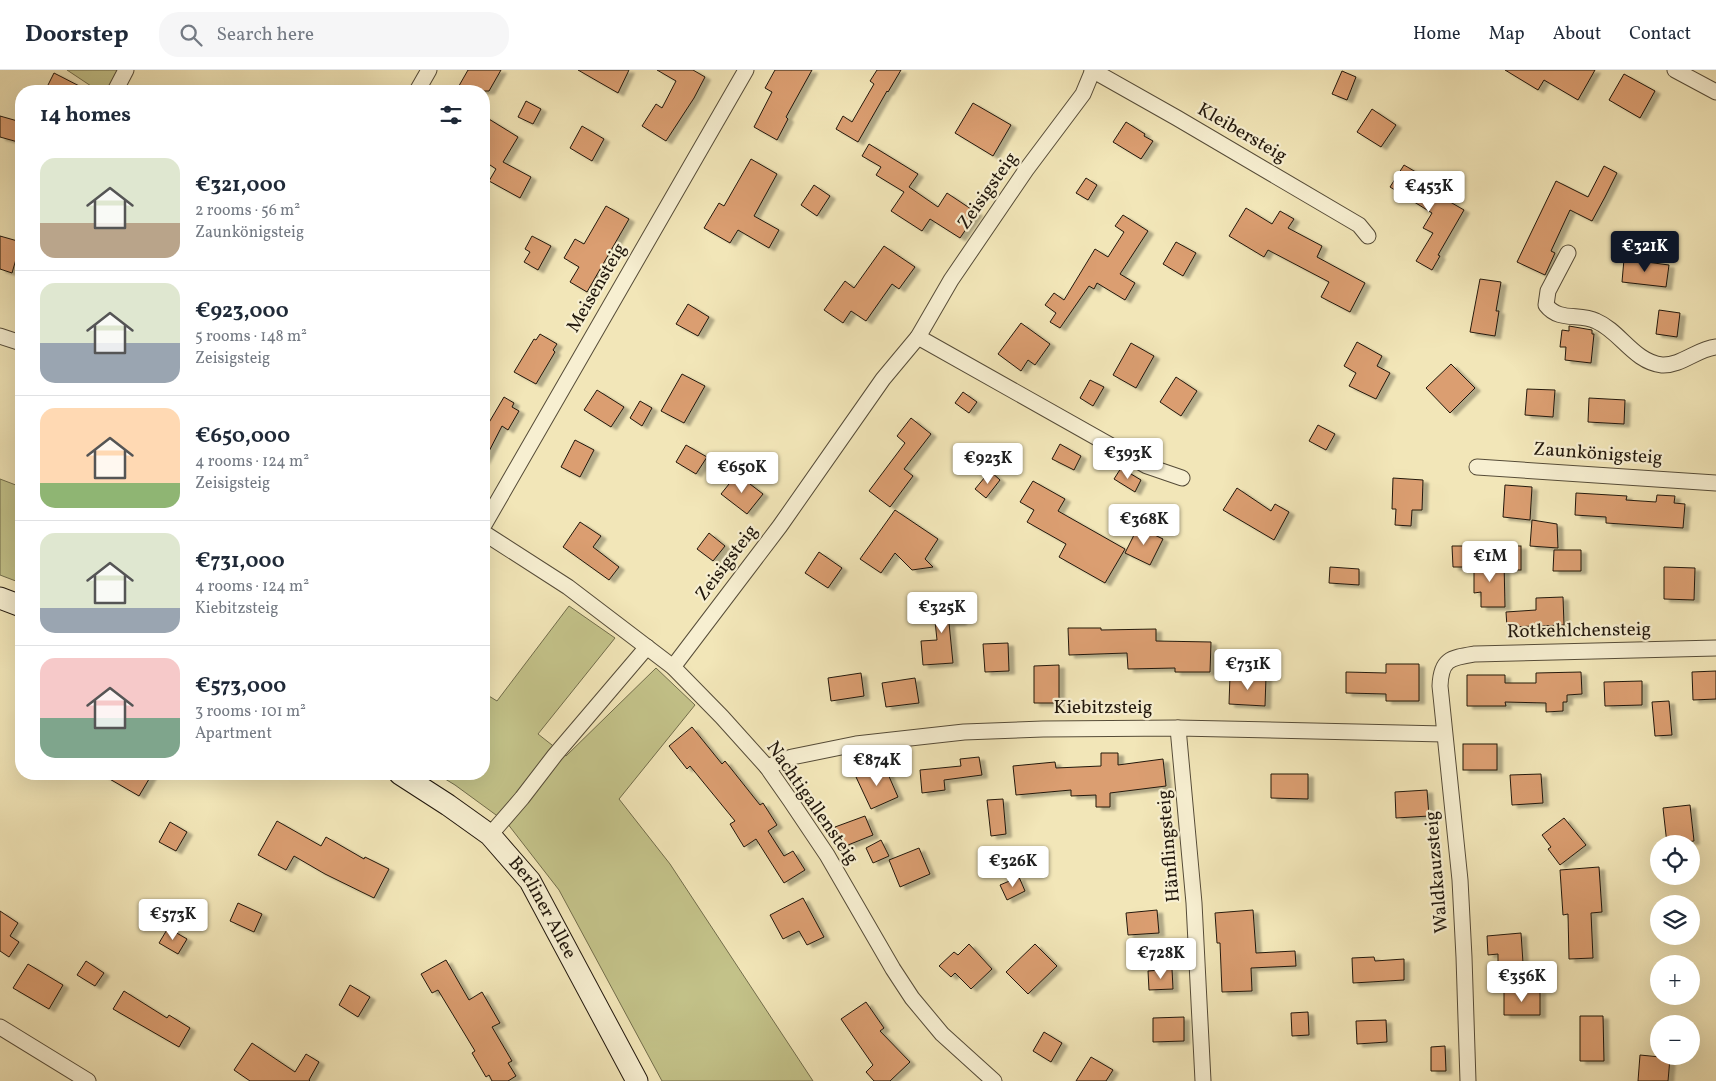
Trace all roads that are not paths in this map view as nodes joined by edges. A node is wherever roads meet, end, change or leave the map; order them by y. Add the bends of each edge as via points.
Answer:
1 (126, 70) edge
2 (429, 70) edge
3 (746, 70) edge
4 (1092, 70) edge
5 (1675, 70) edge
6 (118, 85) edge
7 (421, 85) edge
8 (1716, 92) edge
9 (1368, 236) dead end
10 (1568, 253) dead end
11 (0, 336) edge
12 (918, 337) junction
13 (15, 340) edge
14 (1716, 347) edge
15 (1477, 467) dead end
16 (1182, 478) dead end
17 (1716, 483) edge
18 (490, 515) edge
19 (490, 537) edge
20 (0, 598) edge
21 (15, 604) edge
22 (647, 647) junction
23 (1716, 648) edge
24 (1445, 662) joint
25 (673, 667) junction
26 (1178, 728) junction
27 (1444, 734) junction
28 (767, 767) junction
29 (409, 780) edge
30 (490, 835) junction
31 (0, 1027) edge
32 (88, 1081) edge
33 (637, 1081) edge
34 (994, 1081) edge
35 (1203, 1081) edge
36 (1468, 1081) edge

1 - 6 street
2 - 7 street
3 - 18 street, Meisensteig
4 - 9 street, Kleibersteig via 1359,225
4 - 12 street, Zeisigsteig via 1083,94 1026,170 956,273
5 - 8 street
10 - 14 street via 1548,291 1546,306 1557,315 1594,320 1640,356 1655,363 1674,364 1699,351
11 - 13 street
12 - 16 street via 1147,466
12 - 25 street, Zeisigsteig via 883,379 780,526
15 - 17 street, Zaunkönigsteig
19 - 22 street, Nachtigallensteig via 568,587
20 - 21 main road
22 - 25 street, Nachtigallensteig
22 - 30 street
23 - 24 street, Rotkehlchensteig via 1475,654 1457,656
24 - 27 street, Waldkauzsteig via 1440,672
25 - 28 street, Nachtigallensteig
26 - 27 street, Kiebitzsteig
26 - 28 street, Kiebitzsteig via 964,732 856,744 792,757
26 - 35 street, Hänflingsteig via 1194,902
27 - 36 street, Waldkauzsteig via 1460,880
28 - 34 street, Nachtigallensteig via 827,856 912,998 942,1034
29 - 30 main road, Berliner Allee
30 - 33 main road, Berliner Allee via 530,881
31 - 32 street

